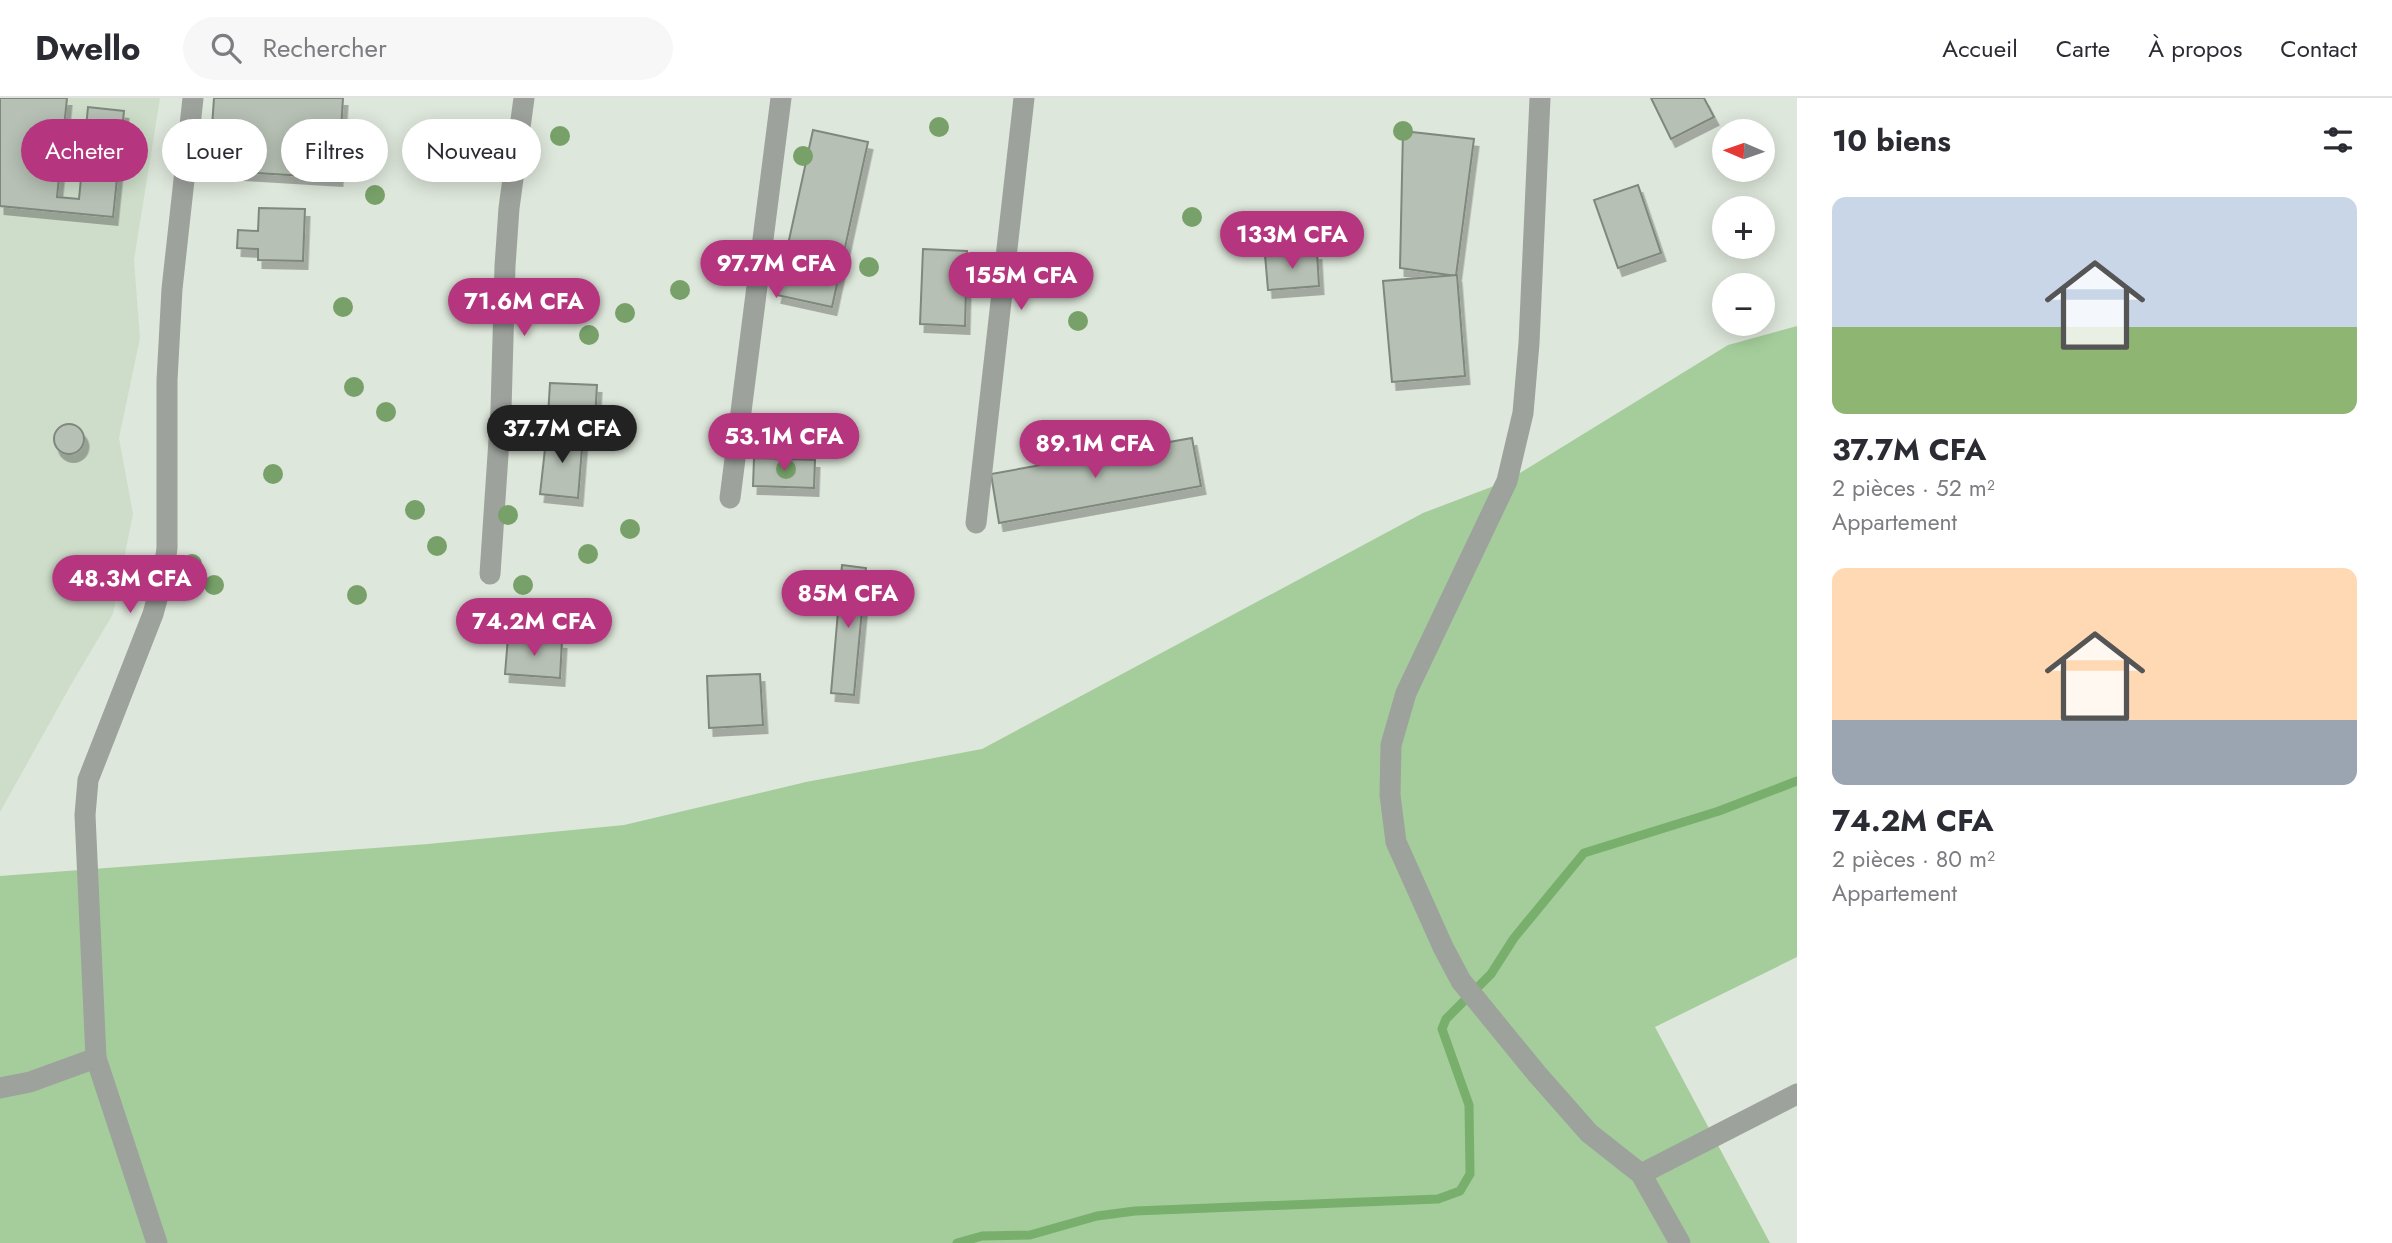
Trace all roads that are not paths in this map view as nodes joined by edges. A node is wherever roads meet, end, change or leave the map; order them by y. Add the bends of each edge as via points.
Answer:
1 (193, 98) edge
2 (524, 98) edge
3 (781, 98) edge
4 (1024, 98) edge
5 (1540, 98) edge
6 (730, 498) dead end
7 (976, 523) dead end
8 (490, 574) dead end
9 (96, 1058) junction
10 (0, 1088) edge
11 (1797, 1094) edge
12 (1641, 1174) junction
13 (157, 1243) edge
14 (1680, 1243) edge

1 - 9 street via 172,289 163,577 88,780 85,815
2 - 8 street via 509,208
3 - 6 street
4 - 7 street
5 - 12 street via 1522,413 1507,481 1406,693 1391,745 1390,795 1395,842 1461,981 1589,1133
9 - 10 street
9 - 13 street
11 - 12 street
12 - 14 street

